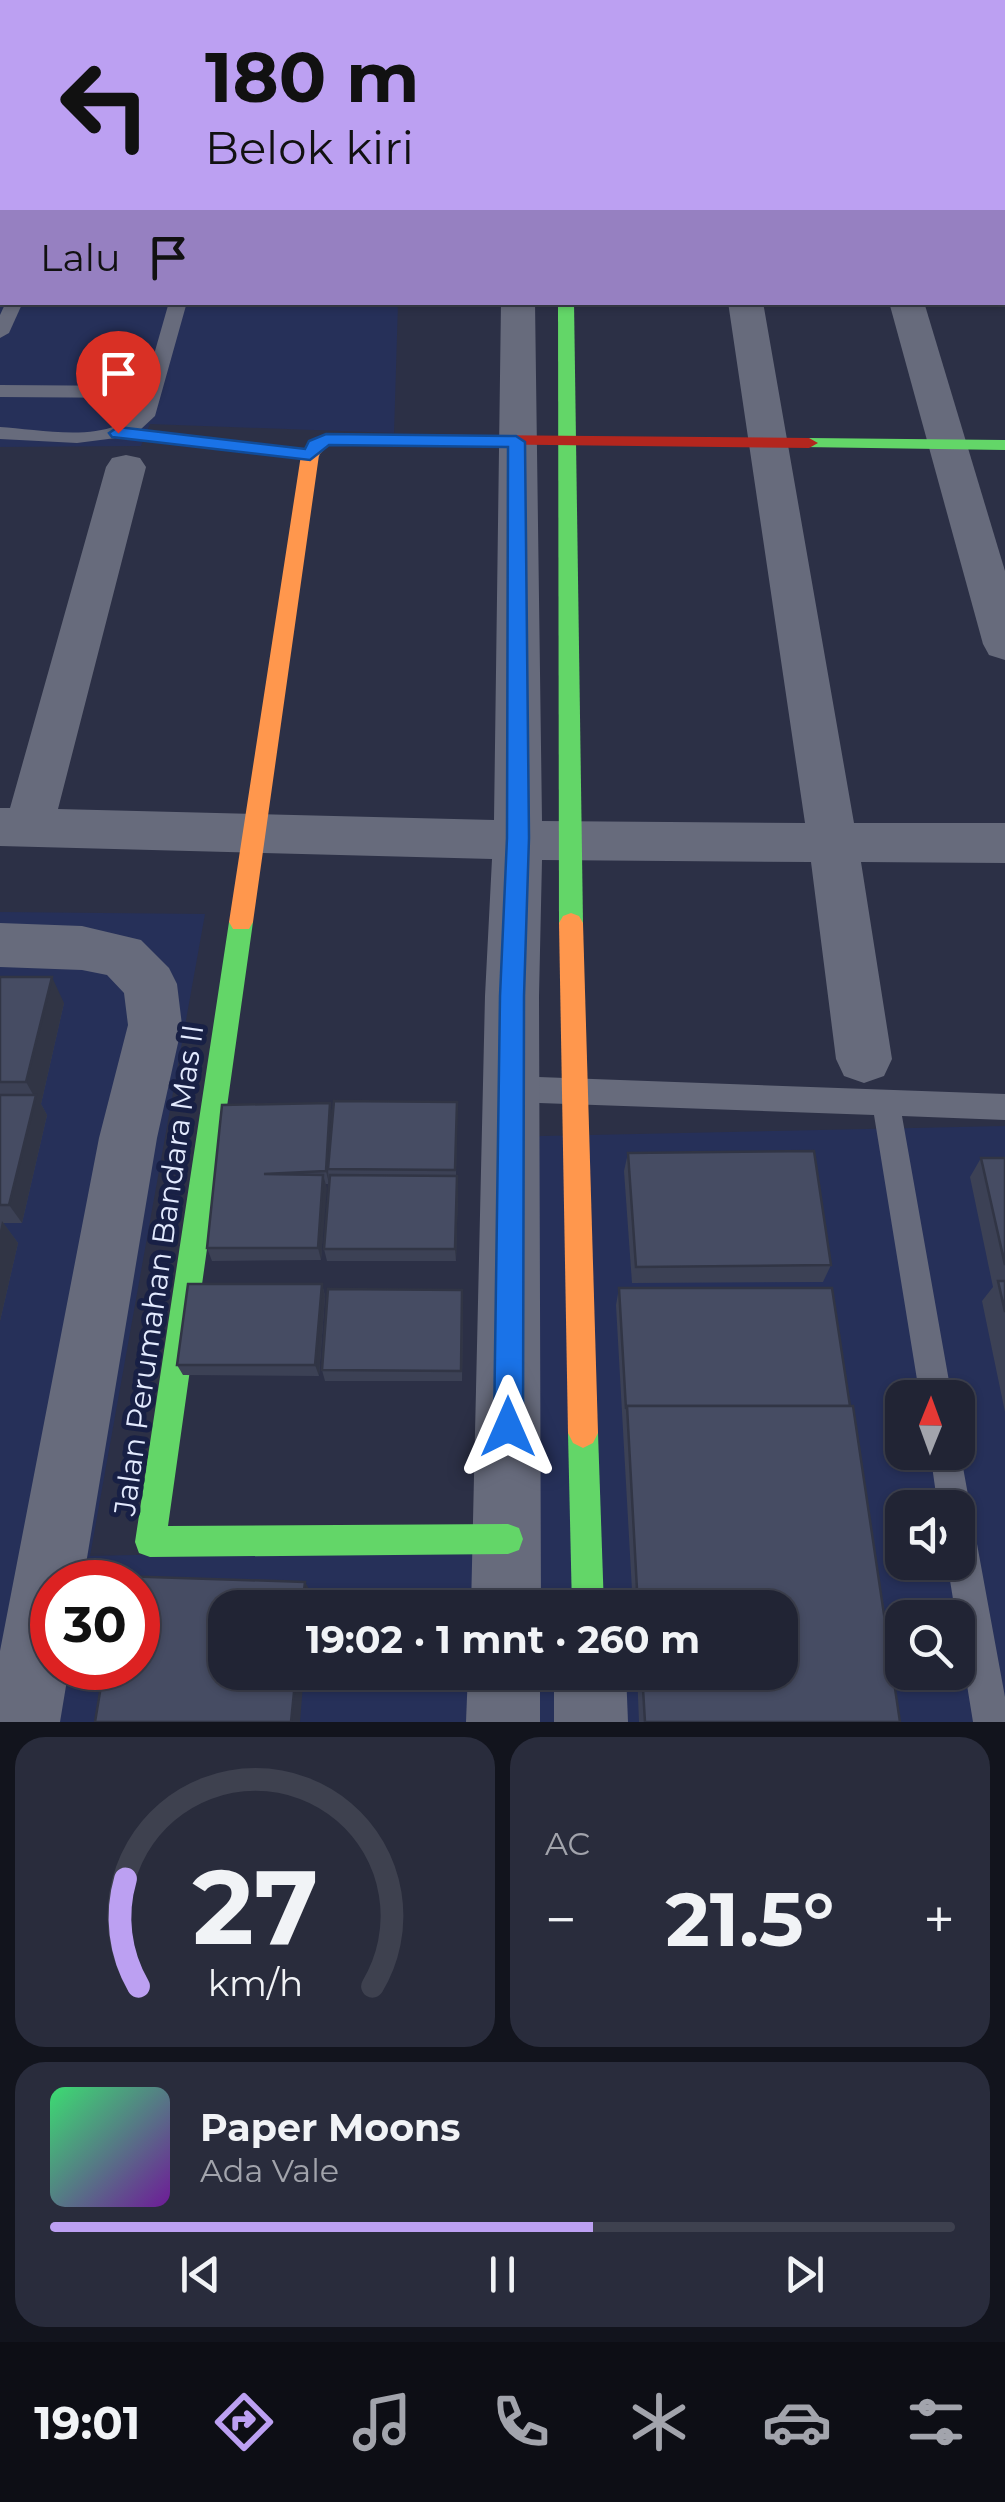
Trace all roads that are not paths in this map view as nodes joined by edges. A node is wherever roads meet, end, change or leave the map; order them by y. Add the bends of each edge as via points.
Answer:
1 (13, 305) edge
2 (177, 305) edge
3 (518, 305) edge
4 (566, 305) edge
5 (745, 305) edge
6 (907, 305) edge
7 (0, 334) edge
8 (0, 391) edge
9 (152, 392) junction
10 (0, 433) edge
11 (516, 442) junction
12 (567, 442) junction
13 (768, 444) junction
14 (947, 444) junction
15 (1005, 445) edge
16 (122, 450) junction
17 (310, 455) junction
18 (1005, 644) edge
19 (14, 827) edge
20 (252, 831) junction
21 (518, 838) junction
22 (571, 841) junction
23 (833, 843) junction
24 (1005, 843) edge
25 (0, 945) edge
26 (864, 1059) dead end
27 (510, 1089) junction
28 (572, 1089) junction
29 (886, 1104) junction
30 (1005, 1107) edge
31 (933, 1380) edge
32 (508, 1539) junction
33 (967, 1580) edge
34 (507, 1590) edge
35 (587, 1590) edge
36 (504, 1690) edge
37 (591, 1690) edge
38 (23, 1722) edge
39 (503, 1722) edge
40 (592, 1722) edge
41 (991, 1722) edge

1 - 7 lane
2 - 9 lane
3 - 11 street
4 - 12 street
5 - 13 street
6 - 14 street
8 - 9 lane
9 - 16 lane via 146,416
10 - 16 lane
11 - 12 street
11 - 17 street via 326,440
11 - 21 street
12 - 13 street
12 - 22 street
13 - 14 street
13 - 23 street
14 - 15 street
14 - 18 street
16 - 17 lane
16 - 19 street
17 - 20 street
19 - 20 street
20 - 21 street
20 - 32 street, Jalan Perumahan Bandara Mas II via 150,1542
21 - 22 street
21 - 27 street
22 - 23 street
22 - 28 street
23 - 24 street
23 - 26 street
25 - 38 street via 122,956 150,984 155,1025 121,1176
27 - 28 lane
27 - 32 street
28 - 29 lane
28 - 35 street
29 - 30 lane
29 - 31 lane
32 - 34 street
33 - 41 lane
36 - 39 street
37 - 40 street

